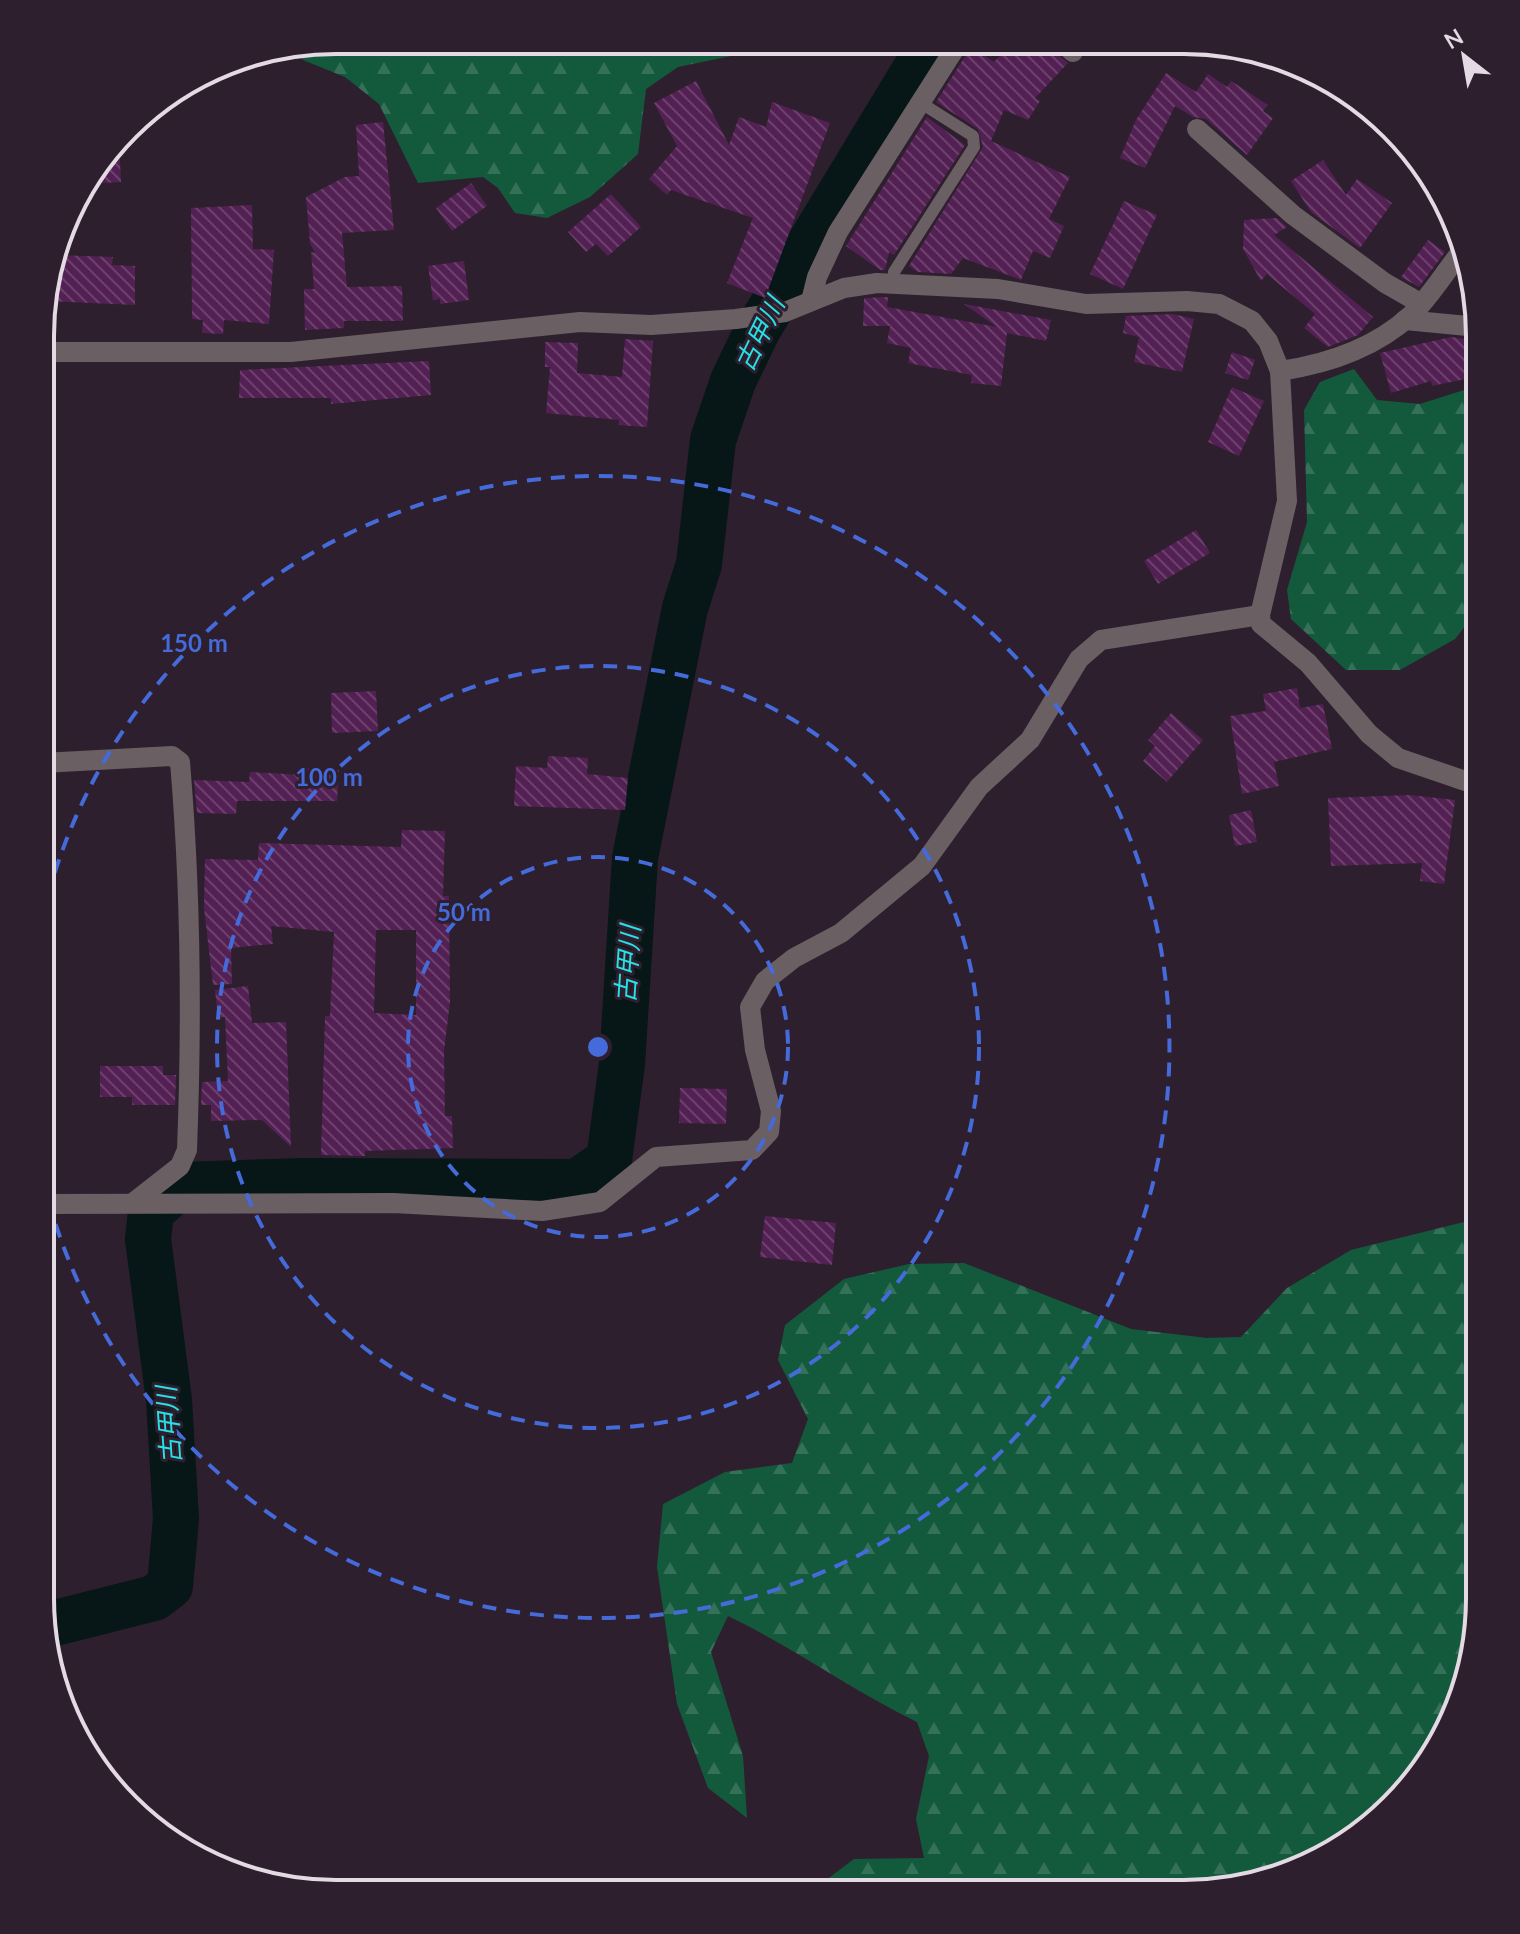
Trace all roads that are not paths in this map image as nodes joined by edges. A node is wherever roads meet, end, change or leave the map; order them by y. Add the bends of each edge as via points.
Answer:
1 (951, 54) edge
2 (921, 103) junction
3 (1197, 129) dead end
4 (1455, 260) edge
5 (893, 285) junction
6 (811, 301) junction
7 (1420, 303) junction
8 (1405, 320) junction
9 (1465, 326) edge
10 (54, 352) edge
11 (1280, 371) junction
12 (1260, 615) junction
13 (54, 762) edge
14 (1466, 781) edge
15 (134, 1202) junction
16 (54, 1204) edge

1 - 2 street
2 - 5 lane via 973,136 974,147 894,272
2 - 6 street via 838,232
3 - 7 street via 1293,215
4 - 7 street
5 - 6 street via 844,288
5 - 11 street via 998,289 1086,304 1219,304 1252,321 1268,341
6 - 10 street via 785,312 736,319 651,325 580,322 291,352
7 - 8 street
8 - 9 street
8 - 11 street via 1361,348 1317,366
11 - 12 street via 1287,501
12 - 14 street via 1261,624 1308,663 1369,734 1398,758
12 - 15 street via 1101,640 1079,659 1030,740 979,787 922,866 841,933 765,981 750,1007 771,1111 769,1132 752,1150 656,1157 600,1202 542,1211 393,1203
13 - 15 street via 172,756 180,762 190,901 187,1150 180,1166
15 - 16 street

